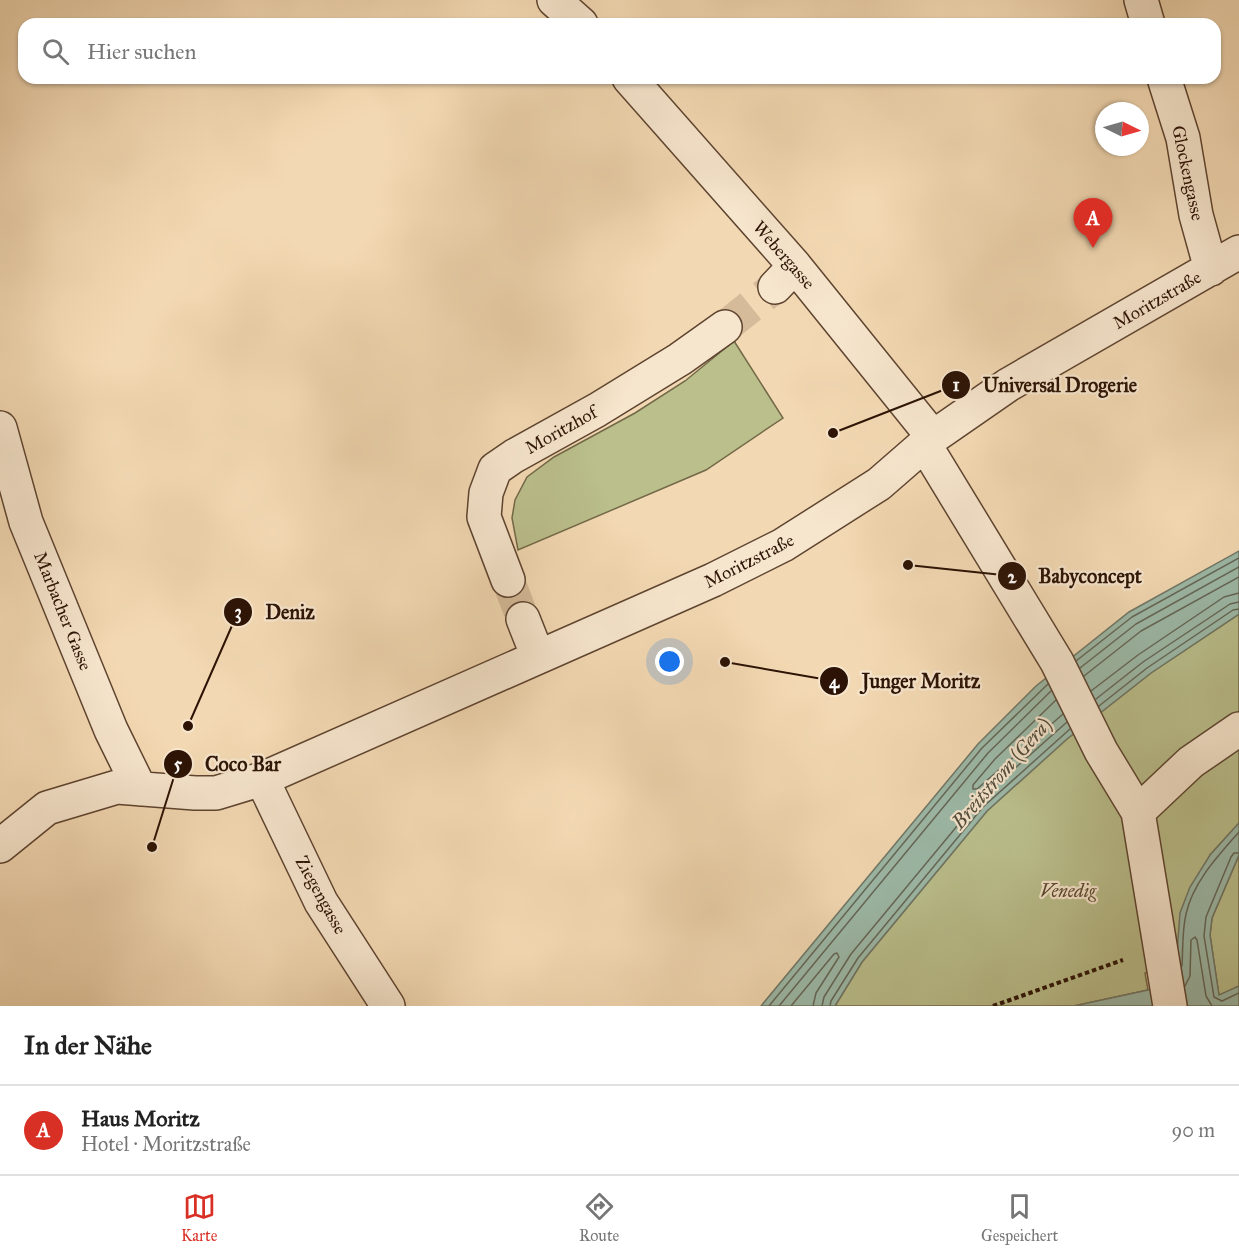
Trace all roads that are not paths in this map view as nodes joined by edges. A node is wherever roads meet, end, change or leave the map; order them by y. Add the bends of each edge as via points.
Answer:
1 (554, 0) edge
2 (1141, 0) edge
3 (574, 18) edge
4 (1146, 18) edge
5 (634, 84) edge
6 (1166, 84) edge
7 (1239, 252) edge
8 (1211, 269) junction
9 (725, 327) tunnel mouth
10 (0, 428) edge
11 (929, 441) junction
12 (13, 519) edge
13 (508, 580) tunnel mouth
14 (523, 619) tunnel mouth
15 (538, 657) junction
16 (1239, 729) edge
17 (262, 779) junction
18 (140, 789) junction
19 (1138, 812) junction
20 (0, 846) edge
21 (388, 1006) edge
22 (1170, 1006) edge

1 - 3 street
2 - 4 street
5 - 11 street, Webergasse via 785,277
6 - 8 street, Glockengasse via 1183,138 1196,215
7 - 8 street, Moritzstraße
8 - 11 street, Moritzstraße via 1008,385
9 - 13 street, Moritzhof via 616,399 495,469 486,493 484,517
10 - 12 street, Marbacher Gasse
11 - 15 street, Moritzstraße via 879,484 783,545
11 - 19 street via 1057,662 1101,751
12 - 18 street, Marbacher Gasse
14 - 15 street
15 - 17 street, Moritzstraße
16 - 19 street via 1191,762
17 - 18 street, Moritzstraße via 216,793
17 - 21 street, Ziegengasse via 321,902
18 - 20 street, Moritzstraße via 117,787 47,808
19 - 22 street

